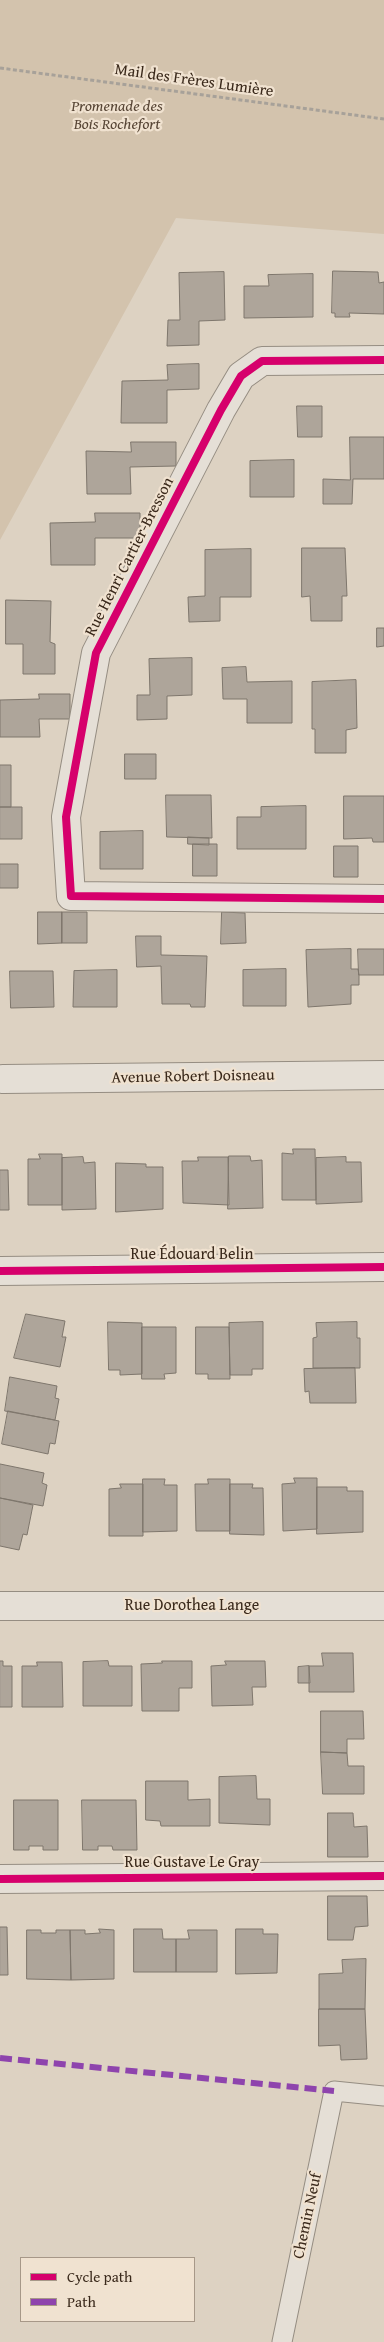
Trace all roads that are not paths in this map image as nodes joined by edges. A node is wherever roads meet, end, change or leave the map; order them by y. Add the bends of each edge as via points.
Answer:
1 (384, 360) edge
2 (384, 899) edge
3 (384, 1075) edge
4 (3, 1079) dead end
5 (384, 1267) edge
6 (0, 1271) edge
7 (0, 1606) edge
8 (384, 1606) edge
9 (384, 1876) edge
10 (0, 1879) edge
11 (384, 2096) edge
12 (282, 2342) edge

1 - 2 street, Rue Henri Cartier-Bresson via 262,361 241,376 96,653 66,817 71,896
3 - 4 street, Avenue Robert Doisneau
5 - 6 street, Rue Édouard Belin
7 - 8 street, Rue Dorothea Lange
9 - 10 street, Rue Gustave Le Gray
11 - 12 lane, Chemin Neuf via 334,2091

